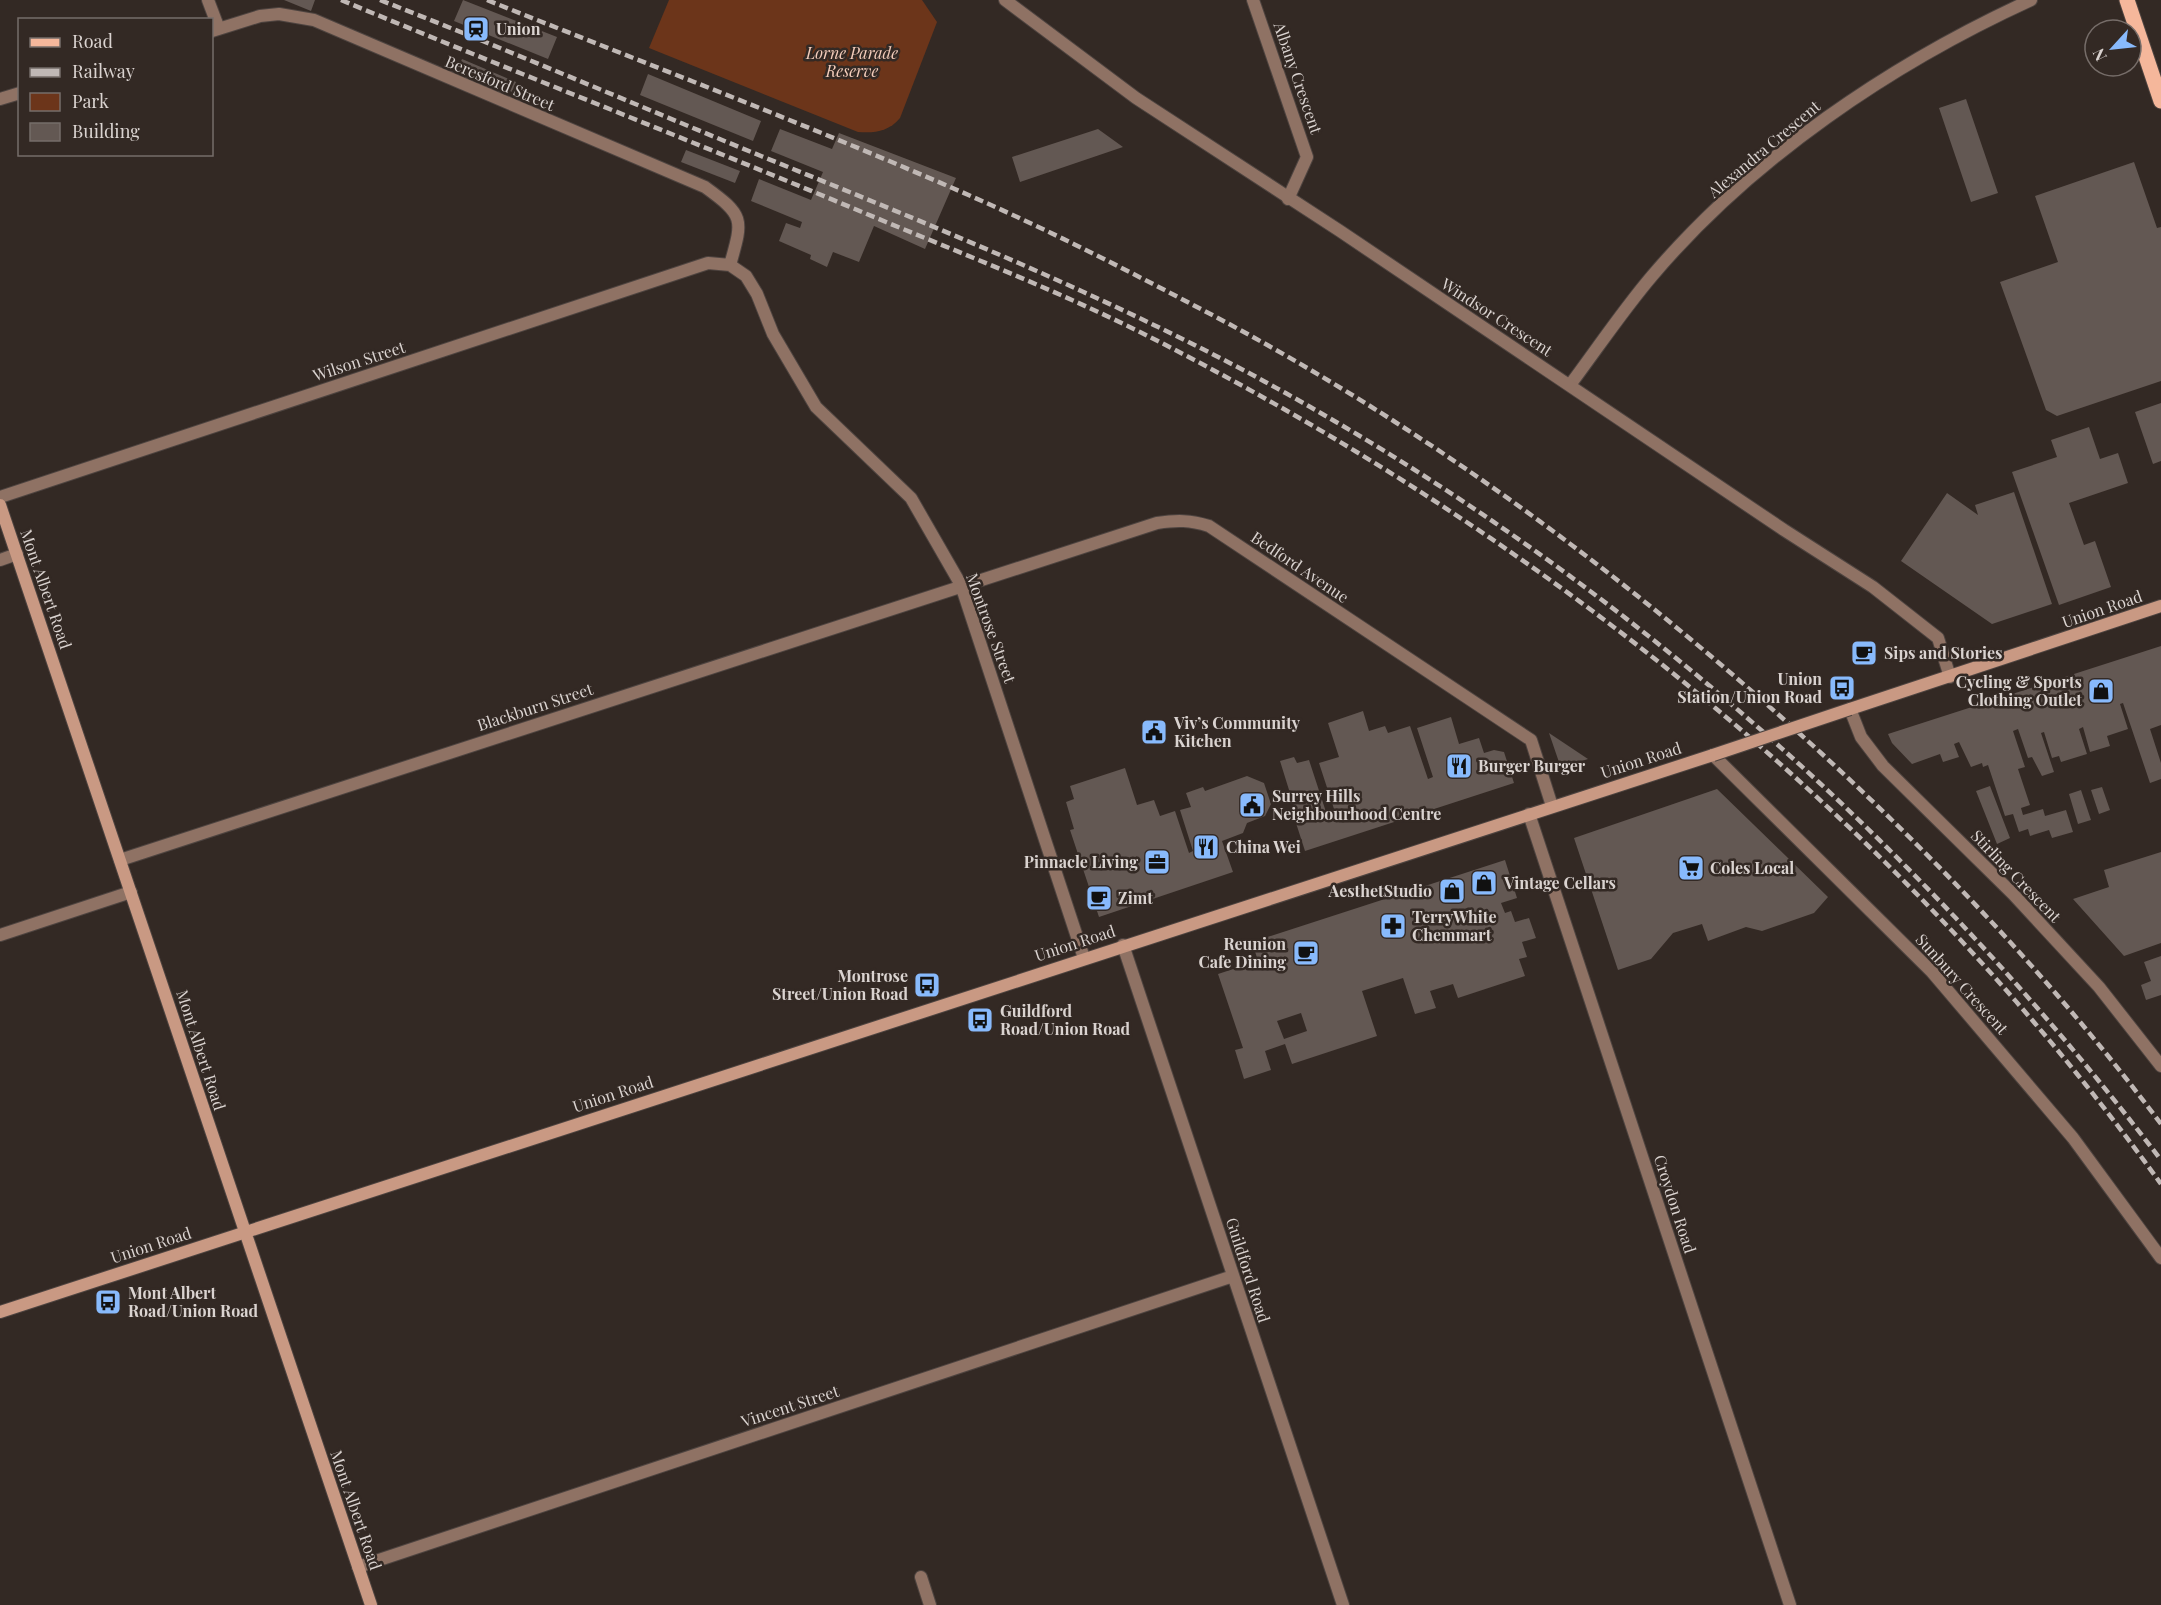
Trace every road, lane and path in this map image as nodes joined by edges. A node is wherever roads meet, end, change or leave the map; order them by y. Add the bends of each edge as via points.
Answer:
1 (208, 0) edge
2 (1005, 0) edge
3 (1253, 0) edge
4 (2031, 0) edge
5 (2127, 0) edge
6 (212, 18) edge
7 (215, 30) edge
8 (18, 94) edge
9 (0, 99) edge
10 (2161, 101) edge
11 (1288, 199) junction
12 (730, 265) junction
13 (1570, 385) junction
14 (0, 497) edge
15 (0, 505) edge
16 (17, 554) junction
17 (0, 560) edge
18 (961, 585) junction
19 (2161, 606) edge
20 (1950, 677) junction
21 (1850, 709) junction
22 (1713, 755) junction
23 (1552, 806) junction
24 (1529, 814) junction
25 (120, 860) junction
26 (131, 892) junction
27 (0, 935) edge
28 (1123, 945) junction
29 (1084, 958) junction
30 (2161, 1066) edge
31 (245, 1232) junction
32 (2161, 1258) edge
33 (1233, 1276) junction
34 (0, 1312) edge
35 (358, 1567) junction
36 (921, 1577) dead end
37 (371, 1605) edge
38 (930, 1605) edge
39 (1343, 1605) edge
40 (1790, 1605) edge

1 - 6 street, Beresford Street
2 - 11 street, Windsor Crescent via 1136,98
3 - 11 street, Albany Crescent via 1307,158
4 - 13 street, Alexandra Crescent via 1972,27 1913,61 1829,116 1733,193 1653,275
5 - 10 main road
7 - 12 street, Beresford Street via 279,14 314,20 705,187 734,209 741,227
8 - 9 street
11 - 13 street, Windsor Crescent
12 - 14 street, Wilson Street via 708,263
12 - 18 street, Montrose Street via 746,276 757,294 773,334 816,407 911,498
13 - 20 street, Windsor Crescent via 1874,587 1938,638
15 - 16 main road, Mont Albert Road
16 - 17 street
16 - 25 main road, Mont Albert Road
18 - 23 street, Bedford Avenue via 1157,523 1190,520 1209,526 1531,740
18 - 25 street, Blackburn Street
18 - 29 street, Montrose Street
19 - 20 main road, Union Road
20 - 21 main road, Union Road
21 - 22 main road, Union Road, bridge
21 - 30 street, Stirling Crescent via 1861,737 1884,766 2099,987
22 - 23 main road, Union Road
22 - 32 street, Sunbury Crescent via 1932,972 2073,1138
23 - 24 main road, Union Road
24 - 28 main road, Union Road
24 - 40 street, Croydon Road
25 - 26 main road, Mont Albert Road
26 - 27 street
26 - 31 main road, Mont Albert Road
28 - 29 main road, Union Road
28 - 33 street, Guildford Road
29 - 31 main road, Union Road
31 - 34 main road, Union Road
31 - 35 main road, Mont Albert Road
33 - 35 street, Vincent Street
33 - 39 street, Guildford Road
35 - 37 main road, Mont Albert Road
36 - 38 street

